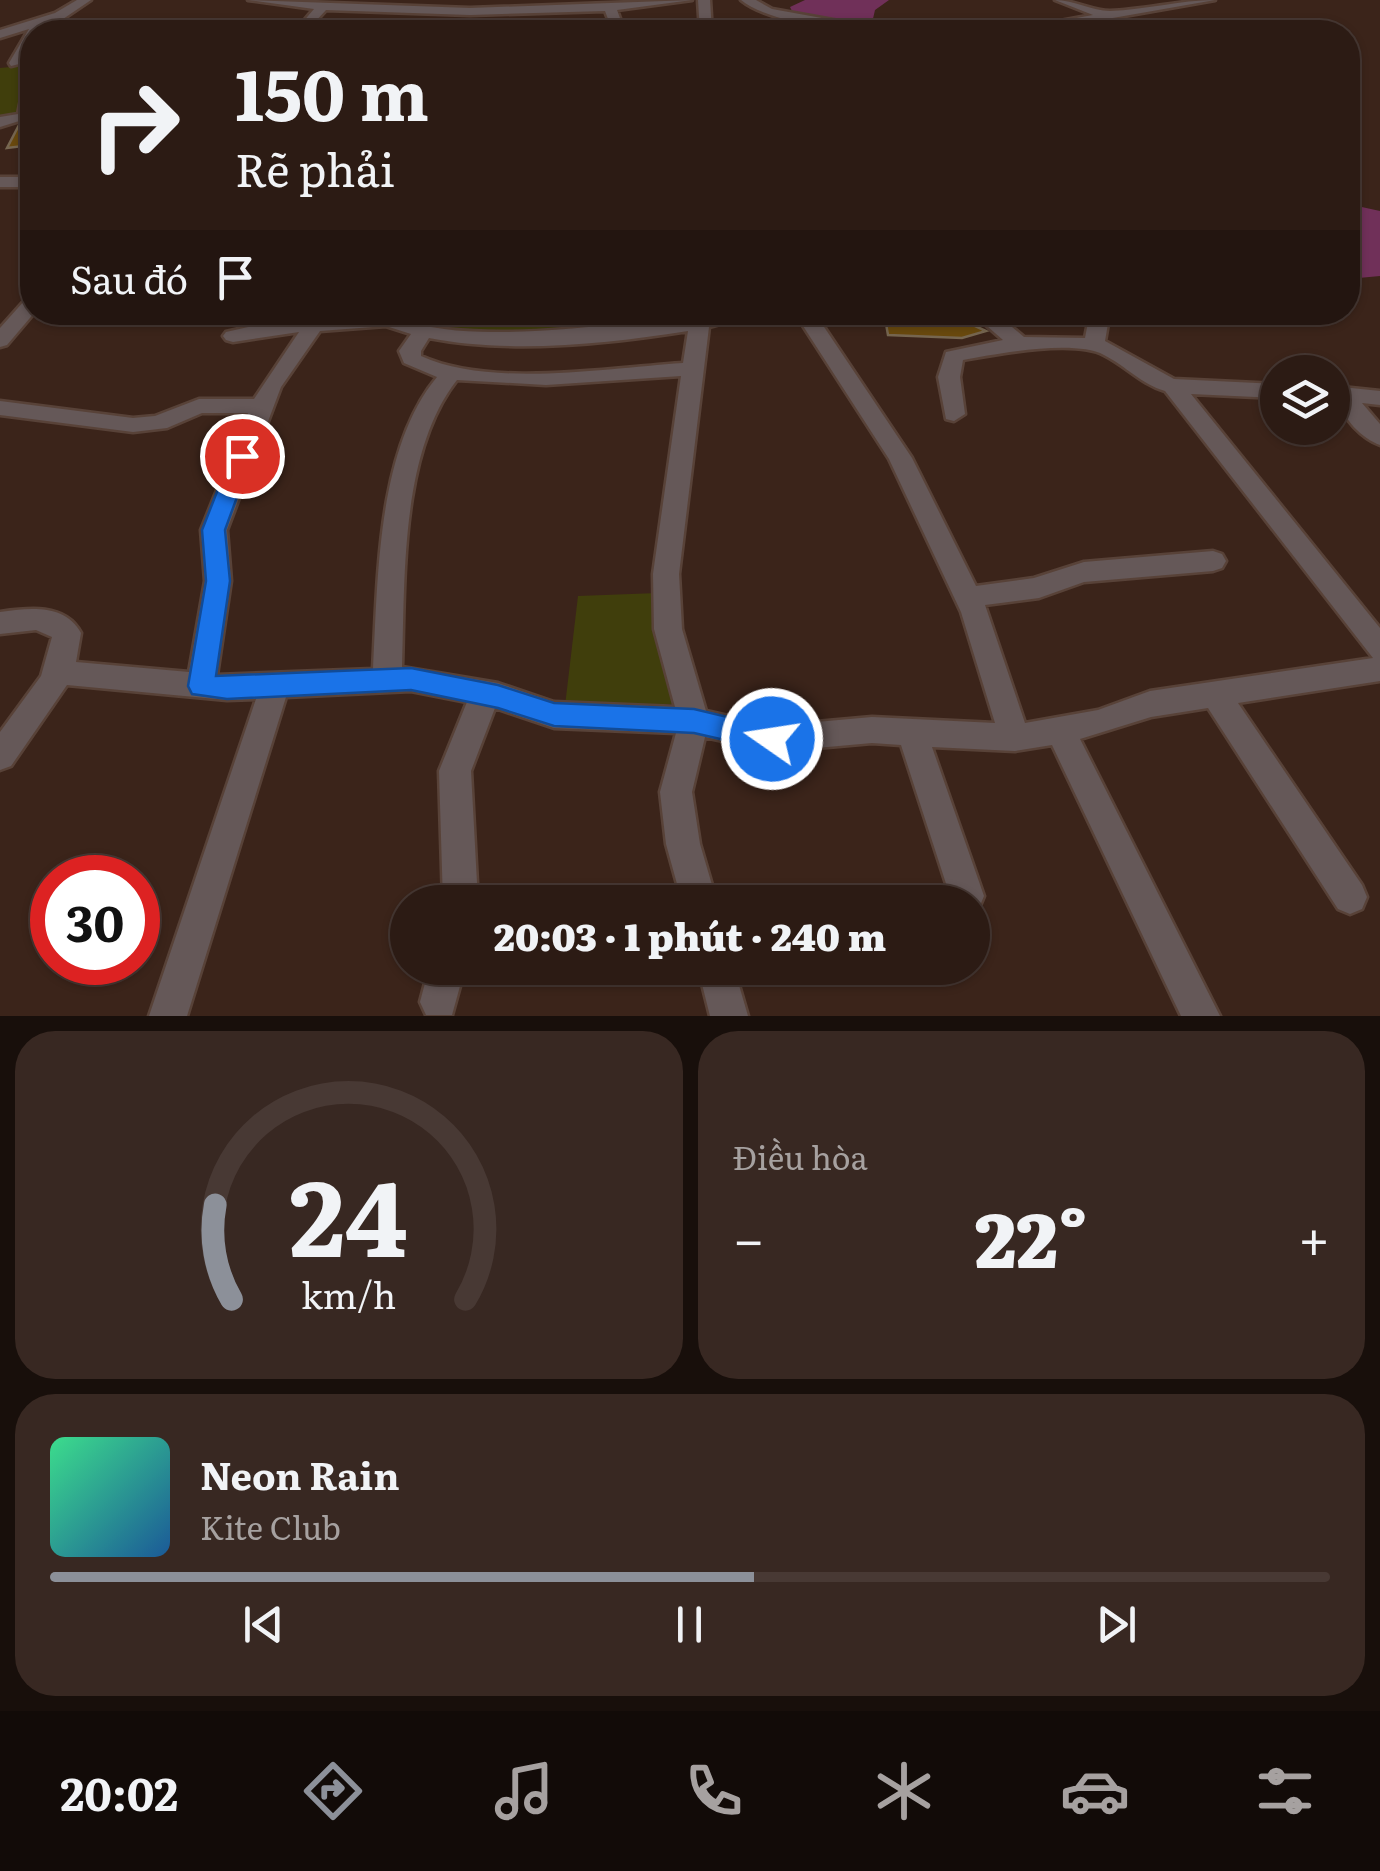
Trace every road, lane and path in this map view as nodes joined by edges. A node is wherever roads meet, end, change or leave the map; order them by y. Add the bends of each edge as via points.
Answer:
1 (85, 0) edge
2 (254, 0) edge
3 (686, 0) edge
4 (747, 0) edge
5 (1062, 0) edge
6 (1209, 0) edge
7 (322, 4) edge
8 (610, 6) junction
9 (380, 10) junction
10 (549, 11) junction
11 (448, 12) junction
12 (1106, 15) junction
13 (47, 20) edge
14 (371, 20) edge
15 (450, 20) edge
16 (547, 20) edge
17 (615, 20) edge
18 (818, 20) edge
19 (1087, 20) edge
20 (20, 56) edge
21 (16, 63) junction
22 (20, 63) edge
23 (0, 65) edge
24 (20, 318) edge
25 (325, 325) edge
26 (408, 325) edge
27 (699, 325) joint
28 (813, 325) edge
29 (997, 325) edge
30 (1098, 325) edge
31 (313, 327) junction
32 (423, 330) junction
33 (233, 336) dead end
34 (0, 340) edge
35 (1019, 343) junction
36 (1094, 344) junction
37 (692, 369) junction
38 (452, 372) junction
39 (1173, 386) junction
40 (1260, 390) edge
41 (1369, 396) edge
42 (262, 406) junction
43 (0, 408) edge
44 (954, 414) dead end
45 (1380, 437) edge
46 (1213, 561) dead end
47 (968, 597) junction
48 (0, 623) edge
49 (1380, 649) edge
50 (1380, 669) edge
51 (58, 672) junction
52 (387, 680) junction
53 (274, 685) junction
54 (201, 686) junction
55 (485, 694) junction
56 (1215, 694) junction
57 (694, 721) junction
58 (912, 732) junction
59 (1061, 732) junction
60 (1015, 738) junction
61 (0, 756) edge
62 (459, 885) edge
63 (694, 885) edge
64 (963, 885) edge
65 (1350, 898) dead end
66 (721, 985) edge
67 (168, 1016) edge
68 (729, 1016) edge
69 (1201, 1016) edge

1 - 13 street
2 - 7 street
3 - 8 street
4 - 18 street via 768,12
5 - 12 street
6 - 12 street
7 - 9 street
8 - 10 street
8 - 17 street
9 - 11 street
9 - 14 street
10 - 11 street
10 - 16 street
11 - 15 street
12 - 19 street
20 - 21 street
21 - 22 street
21 - 23 street
24 - 34 street
25 - 31 street
26 - 32 street
27 - 32 street via 543,337
27 - 37 street
28 - 47 street via 900,458
29 - 35 street
30 - 36 street
31 - 33 street via 279,325
31 - 42 street
32 - 38 street via 412,359
35 - 36 street
35 - 44 street via 953,356
36 - 39 street
37 - 38 street via 548,377
37 - 57 street via 666,574 668,629
38 - 52 street via 436,386 409,456 392,574
39 - 40 street
39 - 49 street
41 - 45 street via 1351,402 1353,412
42 - 43 street via 199,406 159,423 133,425
42 - 54 street via 214,530 218,581
46 - 47 street via 1084,572 1039,588
47 - 60 street
48 - 51 street via 42,618 60,626 66,650
50 - 56 street
51 - 54 street
51 - 61 street
52 - 53 street
52 - 55 street
53 - 54 street
53 - 67 street
55 - 57 street via 554,714
55 - 62 street via 456,770
56 - 59 street via 1150,704
56 - 65 street
57 - 58 street via 772,739
57 - 63 street via 676,792
58 - 60 street
58 - 64 street
59 - 60 street
59 - 69 street
66 - 68 street

